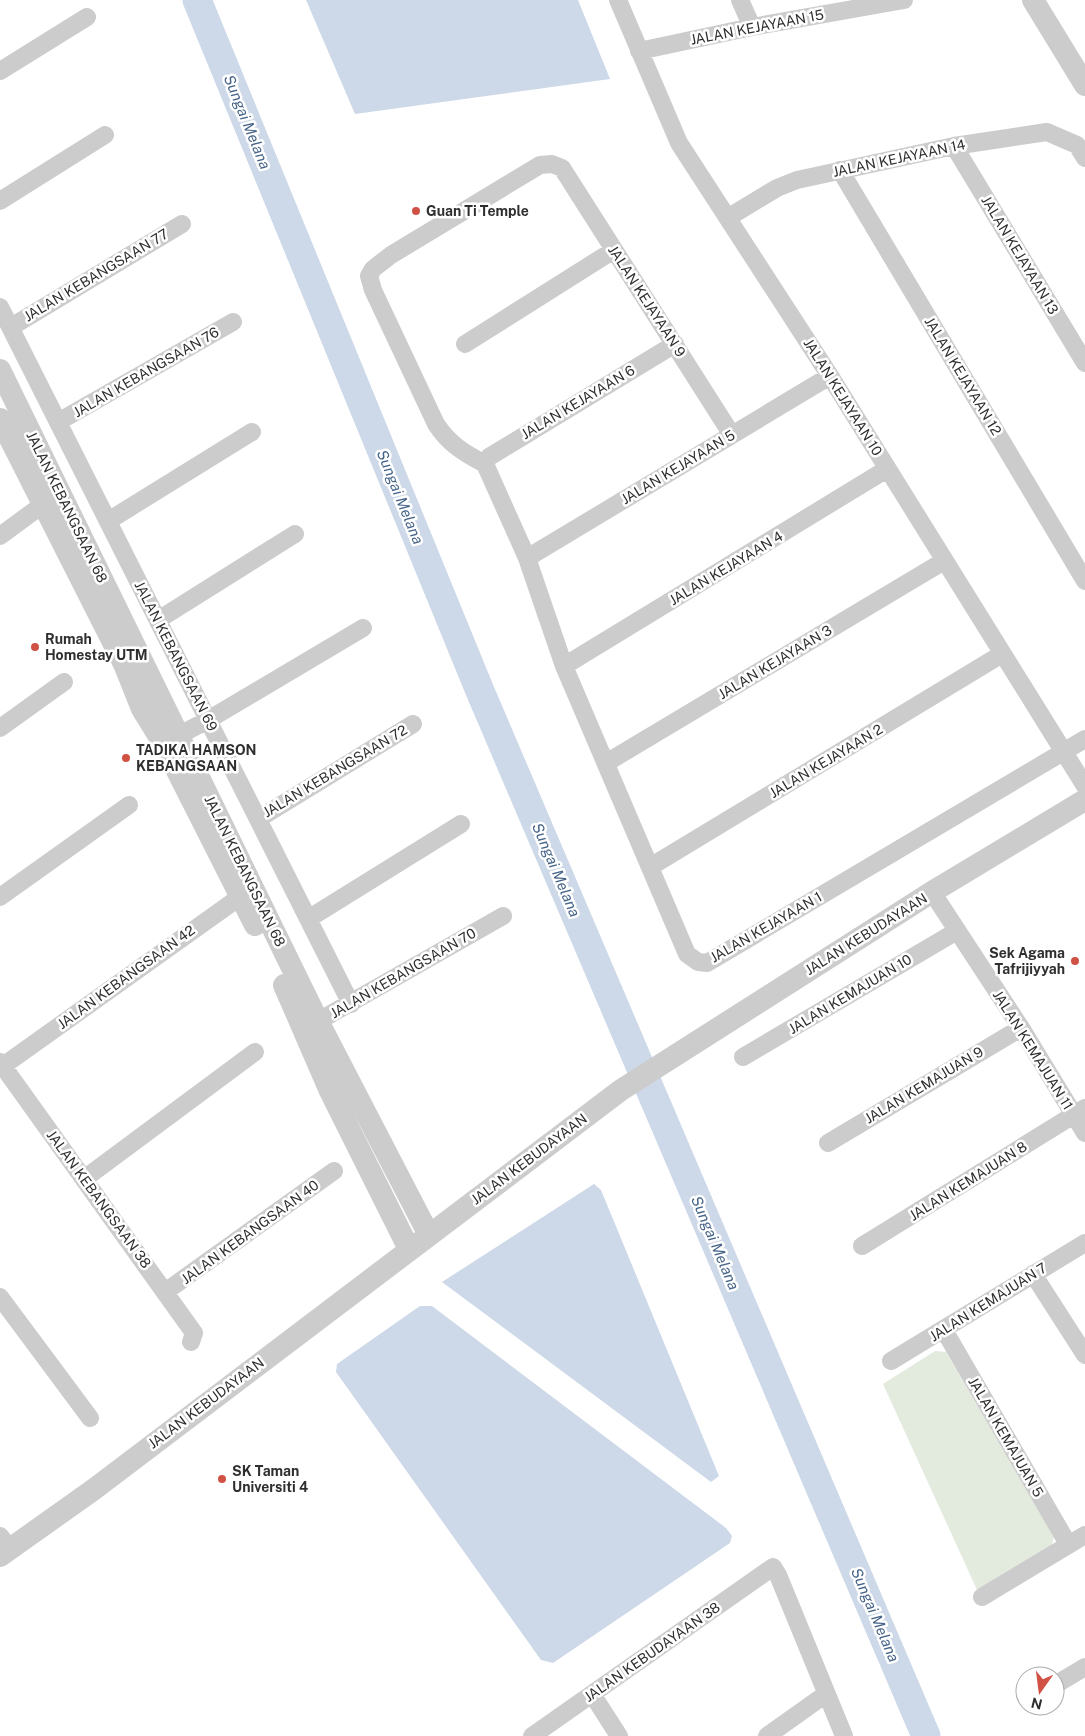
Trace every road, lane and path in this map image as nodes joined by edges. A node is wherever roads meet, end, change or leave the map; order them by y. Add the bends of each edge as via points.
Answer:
1 (618, 0) edge
2 (740, 0) edge
3 (904, 0) edge
4 (1033, 0) edge
5 (860, 4) edge
6 (87, 17) dead end
7 (752, 27) junction
8 (639, 52) junction
9 (0, 71) edge
10 (1085, 85) edge
11 (105, 135) dead end
12 (954, 146) junction
13 (1081, 152) edge
14 (840, 170) junction
15 (0, 201) edge
16 (729, 217) junction
17 (182, 224) dead end
18 (614, 250) junction
19 (0, 307) edge
20 (233, 322) dead end
21 (11, 327) junction
22 (464, 344) dead end
23 (675, 344) junction
24 (1085, 363) edge
25 (0, 370) edge
26 (830, 376) junction
27 (0, 419) edge
28 (58, 422) junction
29 (252, 432) dead end
30 (732, 435) junction
31 (485, 464) junction
32 (887, 469) junction
33 (51, 499) junction
34 (108, 521) junction
35 (295, 534) dead end
36 (0, 536) edge
37 (527, 558) junction
38 (944, 561) junction
39 (1085, 581) edge
40 (158, 620) junction
41 (363, 628) dead end
42 (1002, 654) junction
43 (564, 666) junction
44 (64, 682) dead end
45 (208, 720) junction
46 (413, 724) dead end
47 (0, 728) edge
48 (171, 739) junction
49 (1085, 739) edge
50 (1063, 753) junction
51 (606, 763) junction
52 (1085, 786) edge
53 (1085, 800) edge
54 (129, 805) dead end
55 (258, 819) junction
56 (461, 824) dead end
57 (650, 867) junction
58 (247, 891) junction
59 (932, 892) junction
60 (0, 897) edge
61 (503, 916) dead end
62 (308, 918) junction
63 (956, 932) junction
64 (351, 1004) junction
65 (311, 1025) junction
66 (1021, 1028) junction
67 (255, 1052) dead end
68 (743, 1057) dead end
69 (1, 1065) edge
70 (1080, 1112) edge
71 (1085, 1133) edge
72 (828, 1143) dead end
73 (334, 1171) dead end
74 (84, 1179) junction
75 (429, 1235) junction
76 (1085, 1243) edge
77 (862, 1246) dead end
78 (408, 1249) junction
79 (1033, 1274) junction
80 (165, 1292) junction
81 (0, 1297) edge
82 (944, 1330) junction
83 (193, 1340) dead end
84 (1085, 1355) edge
85 (891, 1361) dead end
86 (90, 1418) dead end
87 (1085, 1534) edge
88 (1068, 1544) junction
89 (3, 1547) edge
90 (982, 1597) dead end
91 (1085, 1667) edge
92 (1065, 1679) edge
93 (592, 1694) junction
94 (826, 1694) junction
95 (532, 1736) edge
96 (619, 1736) edge
97 (767, 1736) edge
98 (844, 1736) edge

1 - 8 street, JALAN KEJAYAAN 10
2 - 7 street
3 - 5 street, JALAN KEJAYAAN 15
4 - 10 street
5 - 7 street, JALAN KEJAYAAN 15
6 - 9 street
7 - 8 street, JALAN KEJAYAAN 15
8 - 16 street, JALAN KEJAYAAN 10 via 679,143
11 - 15 street
12 - 13 street, JALAN KEJAYAAN 14 via 1047,132
12 - 14 street, JALAN KEJAYAAN 14
12 - 24 street, JALAN KEJAYAAN 13
14 - 16 street, JALAN KEJAYAAN 14 via 777,188
14 - 39 street, JALAN KEJAYAAN 12
16 - 26 street, JALAN KEJAYAAN 10
17 - 21 street, JALAN KEBANGSAAN 77
18 - 22 street
18 - 23 street, JALAN KEJAYAAN 9
18 - 31 street, JALAN KEJAYAAN 9 via 562,168 540,164 373,269 369,276 373,290 436,424 458,450
19 - 21 street, JALAN KEBANGSAAN 69
20 - 28 street, JALAN KEBANGSAAN 76
21 - 28 street, JALAN KEBANGSAAN 69
23 - 30 street, JALAN KEJAYAAN 9
23 - 31 street, JALAN KEJAYAAN 6 via 489,457
25 - 33 street, JALAN KEBANGSAAN 68
26 - 30 street, JALAN KEJAYAAN 5
26 - 32 street, JALAN KEJAYAAN 10
27 - 33 street, JALAN KEBANGSAAN 68
28 - 34 street, JALAN KEBANGSAAN 69
29 - 34 street
30 - 37 street, JALAN KEJAYAAN 5
31 - 37 street
32 - 38 street, JALAN KEJAYAAN 10
32 - 43 street, JALAN KEJAYAAN 4
33 - 36 street
33 - 48 street, JALAN KEBANGSAAN 68
34 - 40 street, JALAN KEBANGSAAN 69
35 - 40 street
37 - 43 street, JALAN KEJAYAAN 1
38 - 42 street, JALAN KEJAYAAN 10
38 - 51 street, JALAN KEJAYAAN 3
40 - 45 street, JALAN KEBANGSAAN 69
41 - 45 street
42 - 50 street, JALAN KEJAYAAN 10
42 - 57 street, JALAN KEJAYAAN 2
43 - 51 street, JALAN KEJAYAAN 1
44 - 47 street
45 - 48 street
45 - 55 street, JALAN KEBANGSAAN 69
46 - 55 street, JALAN KEBANGSAAN 72
48 - 58 street, JALAN KEBANGSAAN 68
49 - 50 street
50 - 52 street, JALAN KEJAYAAN 10
50 - 57 street, JALAN KEJAYAAN 1 via 707,963 698,962 687,954
51 - 57 street, JALAN KEJAYAAN 1
53 - 59 street, JALAN KEBUDAYAAN
54 - 60 street
55 - 62 street, JALAN KEBANGSAAN 69
56 - 62 street
58 - 65 street, JALAN KEBANGSAAN 68
58 - 69 street, JALAN KEBANGSAAN 42
59 - 63 street, JALAN KEMAJUAN 11
59 - 75 street, JALAN KEBUDAYAAN via 621,1090
61 - 64 street, JALAN KEBANGSAAN 70
62 - 64 street, JALAN KEBANGSAAN 69
63 - 66 street, JALAN KEMAJUAN 11
63 - 68 street, JALAN KEMAJUAN 10
64 - 65 street, JALAN KEBANGSAAN 70
65 - 75 street, JALAN KEBANGSAAN 68
65 - 78 street, JALAN KEBANGSAAN 68 via 330,1091
66 - 70 street, JALAN KEMAJUAN 11
66 - 72 street, JALAN KEMAJUAN 9
67 - 74 street
69 - 74 street, JALAN KEBANGSAAN 38
70 - 71 street, JALAN KEMAJUAN 11
70 - 77 street, JALAN KEMAJUAN 8
73 - 80 street, JALAN KEBANGSAAN 40
74 - 80 street, JALAN KEBANGSAAN 38
75 - 78 street, JALAN KEBUDAYAAN
76 - 79 street, JALAN KEMAJUAN 7
78 - 89 street, JALAN KEBUDAYAAN via 93,1490
79 - 82 street, JALAN KEMAJUAN 7
79 - 84 street
80 - 83 street, JALAN KEBANGSAAN 38 via 194,1333
81 - 86 street
82 - 85 street, JALAN KEMAJUAN 7
82 - 88 street, JALAN KEMAJUAN 5
87 - 88 street
88 - 90 street
91 - 92 street
93 - 94 street, JALAN KEBUDAYAAN 38 via 773,1567
93 - 95 street, JALAN KEBUDAYAAN 38
93 - 96 street
94 - 97 street
94 - 98 street

